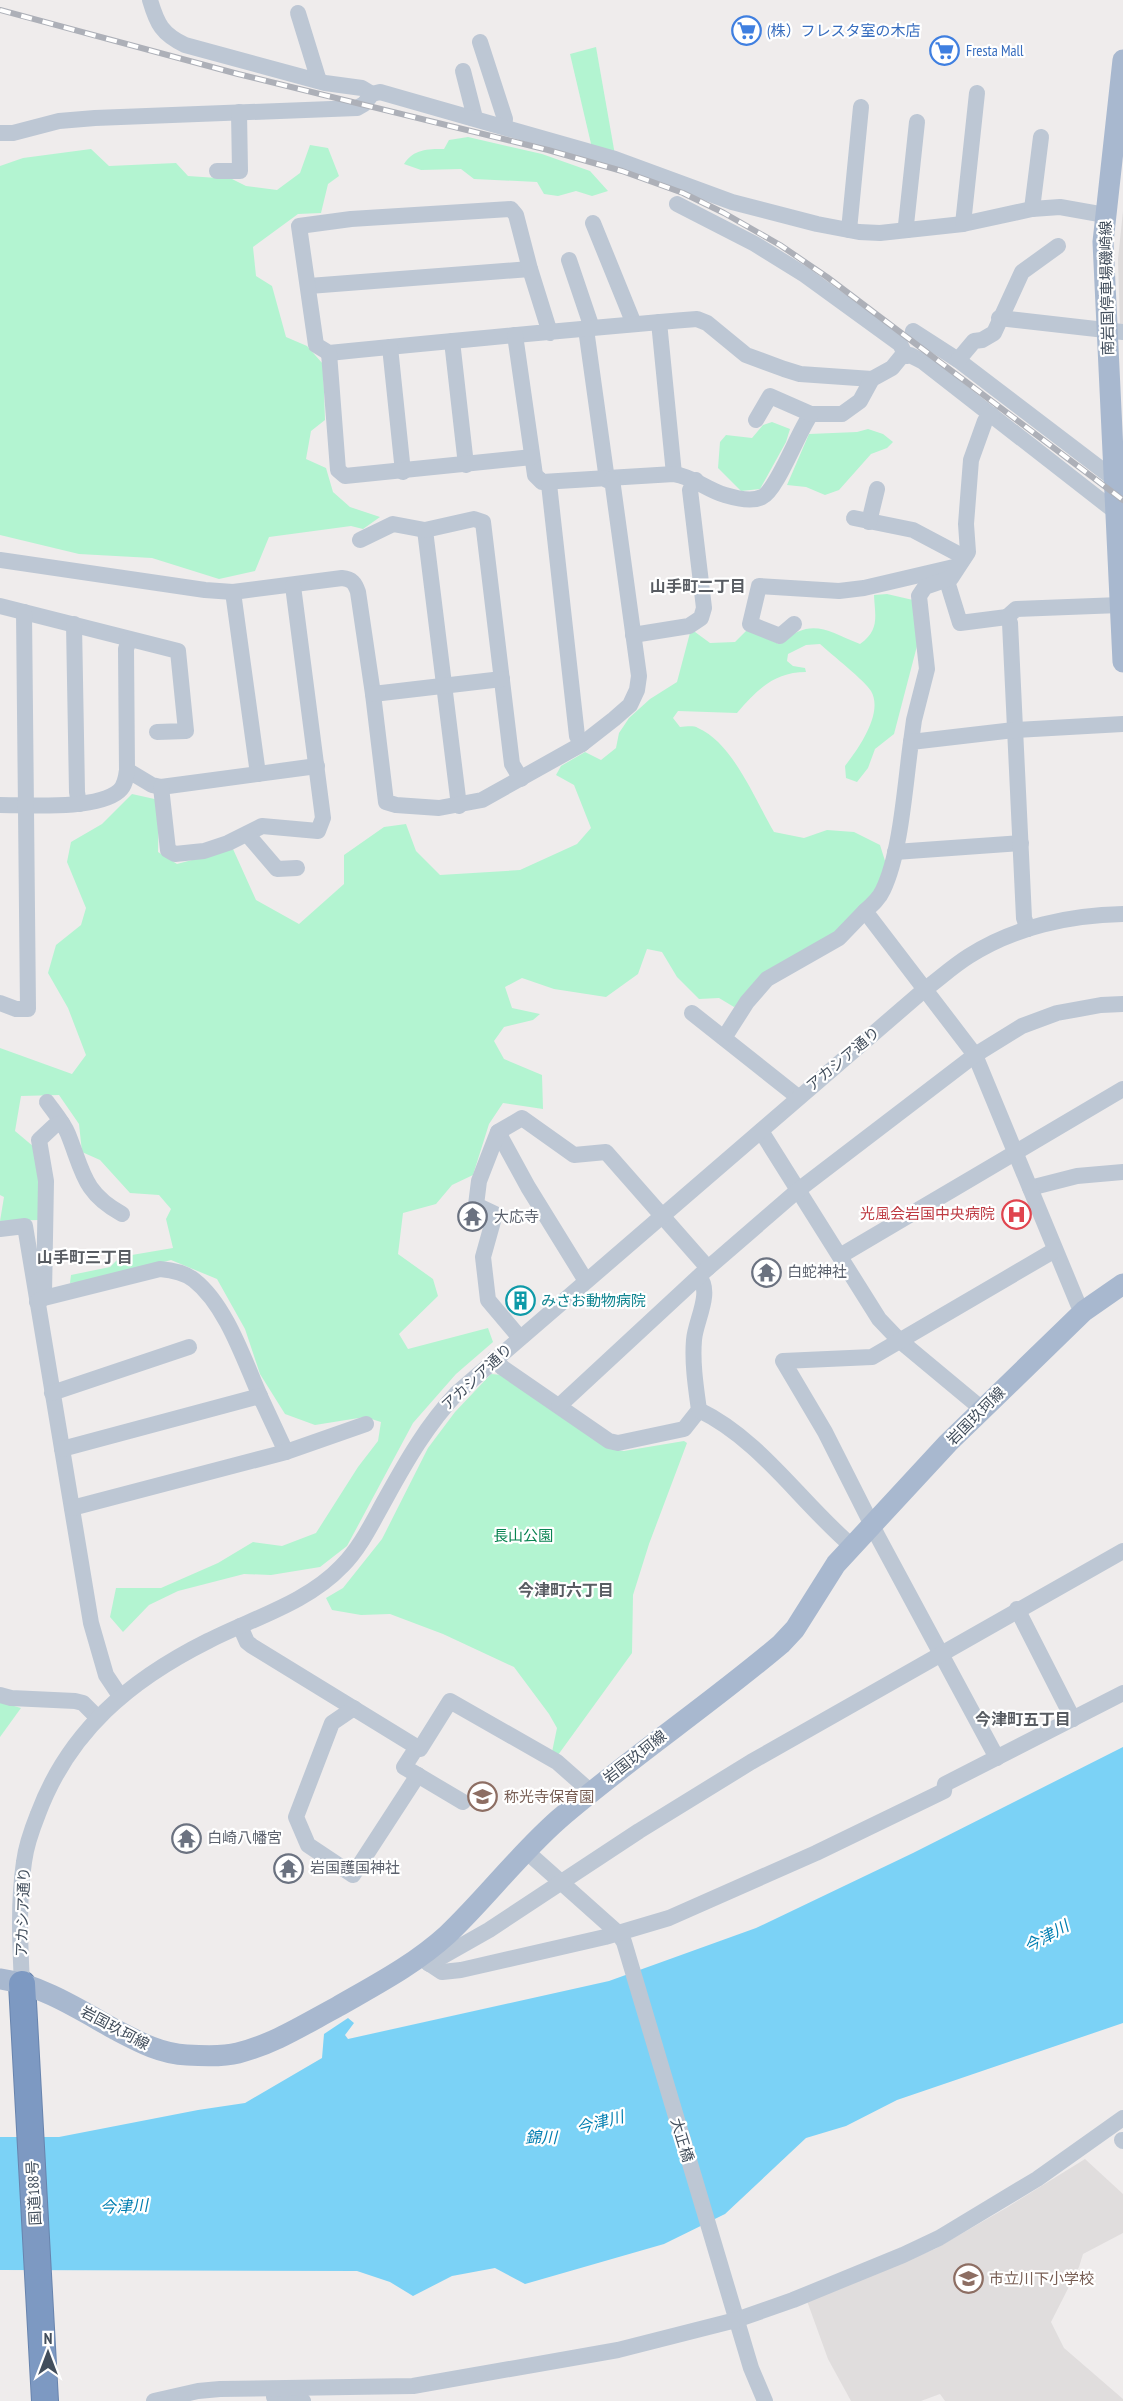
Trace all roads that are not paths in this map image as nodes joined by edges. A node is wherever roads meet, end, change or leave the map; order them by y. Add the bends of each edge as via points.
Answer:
1 (150, 0) edge
2 (298, 13) dead end
3 (480, 42) dead end
4 (463, 71) dead end
5 (1122, 74) edge
6 (319, 81) junction
7 (977, 93) dead end
8 (372, 94) junction
9 (861, 107) dead end
10 (239, 112) junction
11 (472, 118) junction
12 (917, 122) dead end
13 (504, 126) junction
14 (0, 133) edge
15 (1041, 137) dead end
16 (217, 171) dead end
17 (677, 204) dead end
18 (1032, 208) junction
19 (1105, 215) junction
20 (593, 223) dead end
21 (963, 224) junction
22 (849, 230) junction
23 (907, 230) junction
24 (1058, 246) dead end
25 (569, 260) dead end
26 (530, 269) junction
27 (309, 286) junction
28 (999, 318) junction
29 (659, 322) junction
30 (634, 324) junction
31 (589, 329) junction
32 (913, 331) dead end
33 (1115, 331) edge
34 (550, 333) junction
35 (515, 335) junction
36 (452, 341) junction
37 (390, 347) junction
38 (329, 353) junction
39 (906, 356) junction
40 (958, 360) junction
41 (872, 379) junction
42 (812, 414) junction
43 (992, 415) junction
44 (756, 420) dead end
45 (532, 457) junction
46 (466, 465) junction
47 (403, 472) junction
48 (674, 474) junction
49 (610, 479) junction
50 (696, 480) junction
51 (549, 483) junction
52 (1118, 483) edge
53 (877, 489) dead end
54 (1119, 514) edge
55 (425, 530) junction
56 (360, 540) dead end
57 (0, 560) edge
58 (961, 562) junction
59 (947, 581) junction
60 (292, 586) junction
61 (233, 592) junction
62 (1120, 604) junction
63 (0, 606) edge
64 (24, 612) junction
65 (1007, 617) junction
66 (74, 624) junction
67 (794, 624) dead end
68 (1122, 633) edge
69 (633, 635) junction
70 (129, 640) junction
71 (1123, 662) edge
72 (502, 678) junction
73 (444, 685) junction
74 (373, 694) junction
75 (1123, 724) edge
76 (1014, 730) junction
77 (157, 732) dead end
78 (911, 742) junction
79 (582, 744) junction
80 (317, 766) junction
81 (127, 770) junction
82 (258, 774) junction
83 (521, 778) junction
84 (161, 787) junction
85 (79, 804) junction
86 (0, 805) edge
87 (27, 805) junction
88 (459, 806) junction
89 (247, 834) junction
90 (1021, 843) junction
91 (895, 852) junction
92 (297, 868) dead end
93 (865, 911) junction
94 (1123, 914) edge
95 (1028, 929) junction
96 (924, 990) junction
97 (0, 1003) edge
98 (1123, 1004) edge
99 (692, 1012) dead end
100 (724, 1038) junction
101 (975, 1055) junction
102 (1123, 1089) edge
103 (798, 1097) junction
104 (47, 1102) dead end
105 (62, 1123) junction
106 (760, 1131) junction
107 (498, 1132) junction
108 (1015, 1151) junction
109 (1123, 1172) edge
110 (1030, 1188) junction
111 (797, 1191) junction
112 (122, 1214) dead end
113 (661, 1215) junction
114 (0, 1229) edge
115 (1055, 1250) junction
116 (840, 1257) junction
117 (704, 1273) junction
118 (586, 1281) junction
119 (1123, 1284) edge
120 (41, 1300) junction
121 (1084, 1311) junction
122 (520, 1338) junction
123 (899, 1340) junction
124 (189, 1347) dead end
125 (494, 1359) junction
126 (52, 1393) junction
127 (260, 1396) junction
128 (559, 1406) junction
129 (982, 1409) junction
130 (699, 1410) junction
131 (366, 1424) dead end
132 (62, 1449) junction
133 (286, 1452) junction
134 (72, 1508) junction
135 (873, 1524) junction
136 (852, 1547) junction
137 (1123, 1551) edge
138 (1017, 1609) junction
139 (240, 1626) junction
140 (941, 1653) junction
141 (1123, 1693) edge
142 (0, 1695) edge
143 (120, 1696) junction
144 (354, 1708) junction
145 (97, 1717) junction
146 (1073, 1719) junction
147 (417, 1746) junction
148 (997, 1758) junction
149 (418, 1775) junction
150 (591, 1792) junction
151 (463, 1802) dead end
152 (525, 1851) junction
153 (561, 1882) junction
154 (618, 1933) junction
155 (425, 1961) junction
156 (11, 1982) edge
157 (1123, 2118) edge
158 (735, 2317) junction
159 (44, 2390) edge
160 (256, 2392) junction
161 (154, 2401) edge
162 (224, 2401) edge
163 (303, 2401) edge
164 (765, 2401) edge

1 - 6 street via 160,27 169,38
2 - 6 street
3 - 13 street
4 - 11 street
5 - 19 main road, 南岩国停車場磯崎線
6 - 8 street via 362,88
7 - 21 street
8 - 10 street via 357,108
8 - 11 street via 380,92
9 - 22 street
10 - 14 street via 59,121
10 - 16 street via 240,171
11 - 13 street
12 - 23 street
13 - 22 street via 654,172 732,202
15 - 18 street
17 - 39 street via 805,275 900,344
18 - 19 street via 1060,207
18 - 21 street
19 - 33 main road, 南岩国停車場磯崎線 via 1103,242
20 - 30 street
21 - 23 street
22 - 23 street
24 - 28 street via 1022,272
25 - 31 street
26 - 27 street
26 - 27 street via 511,209 351,219 299,226
26 - 34 street
27 - 38 street via 316,345
28 - 33 street
28 - 40 street via 994,333 974,342
29 - 30 street
29 - 41 street via 697,319 746,355 800,374
29 - 48 street
30 - 31 street
31 - 34 street
31 - 49 street
32 - 40 street
33 - 52 main road, 南岩国停車場磯崎線
34 - 35 street
35 - 36 street
35 - 45 street
36 - 37 street
36 - 46 street
37 - 38 street
37 - 47 street
38 - 47 street via 338,470 345,476
39 - 41 street
39 - 43 street via 922,361
40 - 52 street
41 - 42 street via 860,401 842,414
42 - 44 street via 770,396
42 - 50 street via 796,437 773,487 763,497 733,498
43 - 54 street
43 - 58 street via 985,421 971,460 968,552
45 - 46 street
45 - 51 street via 535,475
46 - 47 street
48 - 49 street
48 - 50 street
49 - 51 street
49 - 69 street
50 - 69 street via 690,490 704,608 701,618 688,626
51 - 79 street via 577,736
52 - 54 main road, 南岩国停車場磯崎線
53 - 58 street via 862,520 913,530
54 - 62 main road, 南岩国停車場磯崎線
55 - 56 street via 393,524
55 - 72 street via 474,519 483,522
55 - 73 street
57 - 61 street
58 - 59 street
58 - 67 street via 839,591 759,586 750,624 780,636
59 - 65 street via 960,622
59 - 78 street via 925,587 919,596 927,669
60 - 61 street
60 - 74 street via 342,578 355,584
60 - 80 street
61 - 82 street
62 - 65 street via 1017,609
62 - 68 main road, 南岩国停車場磯崎線
63 - 64 street
64 - 66 street
64 - 87 street
65 - 76 street
66 - 70 street
66 - 85 street
68 - 71 main road, 南岩国停車場磯崎線
69 - 79 street via 639,676 630,705
70 - 77 street via 178,651 186,731
70 - 81 street
72 - 73 street
72 - 83 street via 512,764
73 - 74 street
73 - 88 street
74 - 88 street via 386,802 439,808
75 - 76 street
76 - 78 street
76 - 90 street
78 - 91 street
79 - 83 street
80 - 82 street
80 - 89 street via 323,818 318,831 262,826
81 - 84 street
81 - 85 street via 117,793
82 - 84 street
83 - 88 street via 482,800
84 - 89 street via 168,850 175,854 204,851
85 - 87 street
86 - 87 street
87 - 97 street via 28,1009
89 - 92 street via 277,869
90 - 91 street
90 - 95 street via 1024,918
91 - 93 street via 884,889
93 - 96 street
93 - 100 street via 838,938 767,979
94 - 95 street, アカシア通り via 1058,920
95 - 96 street, アカシア通り via 969,956
96 - 101 street
96 - 103 street, アカシア通り
98 - 101 street via 1057,1013 1022,1026
99 - 100 street
100 - 103 street
101 - 108 street
101 - 111 street
102 - 108 street
103 - 106 street, アカシア通り
104 - 105 street
105 - 112 street via 83,1176 103,1203
105 - 120 street via 39,1140 46,1181
106 - 111 street
106 - 113 street, アカシア通り
107 - 113 street via 522,1118 574,1155 606,1152
107 - 118 street
107 - 122 street via 479,1181 476,1205 495,1214 483,1257 488,1300
108 - 110 street
108 - 116 street
109 - 110 street via 1077,1176
110 - 115 street
111 - 116 street
111 - 117 street
113 - 117 street
113 - 118 street, アカシア通り
114 - 120 street via 25,1226
115 - 121 street
115 - 123 street
116 - 123 street via 879,1319
117 - 128 street
117 - 130 street via 705,1292 694,1340
118 - 122 street, アカシア通り
119 - 121 main road, 岩国玖珂線
120 - 126 street
120 - 127 street via 160,1269 176,1270 193,1278 208,1292 230,1329
121 - 129 main road, 岩国玖珂線
122 - 125 street, アカシア通り
123 - 129 street
123 - 135 street via 872,1357 783,1361
124 - 126 street
125 - 128 street
125 - 139 street, アカシア通り via 435,1417 364,1538 343,1566 319,1586
126 - 132 street
127 - 132 street
127 - 133 street
128 - 130 street via 609,1441 618,1443 684,1429
129 - 135 main road, 岩国玖珂線
130 - 136 street via 741,1438
131 - 133 street
132 - 134 street
133 - 134 street
134 - 143 street via 91,1623 106,1675
135 - 136 main road, 岩国玖珂線
135 - 140 street
136 - 150 main road, 岩国玖珂線 via 836,1564 782,1644
137 - 138 street
138 - 140 street
138 - 146 street
139 - 143 street, アカシア通り via 183,1654
139 - 144 street via 252,1646
140 - 148 street
140 - 153 street via 752,1762
141 - 146 street
142 - 145 street via 75,1701 83,1703
143 - 145 street, アカシア通り
144 - 147 street
144 - 149 street via 332,1723 296,1817 308,1845 353,1875
145 - 156 street, アカシア通り via 54,1777 32,1830 24,1859
146 - 148 street
147 - 149 street via 404,1767
147 - 150 street via 420,1749 450,1701 557,1762
148 - 154 street via 945,1784 944,1791 816,1853 669,1918
149 - 151 street
150 - 152 main road, 岩国玖珂線
152 - 153 street
152 - 155 main road, 岩国玖珂線
153 - 154 street
153 - 155 street via 489,1930
154 - 155 street via 461,1970 442,1972
154 - 158 street, 大正橋 via 624,1942
155 - 156 main road, 岩国玖珂線 via 287,2034 236,2054 185,2055 160,2051 75,2007
156 - 159 highway, 国道188号 via 25,2012
157 - 158 street via 1037,2180 939,2238 803,2296
158 - 160 street via 618,2350 413,2386
158 - 164 street, 大正橋
160 - 161 street via 198,2391
160 - 162 street
160 - 163 street

